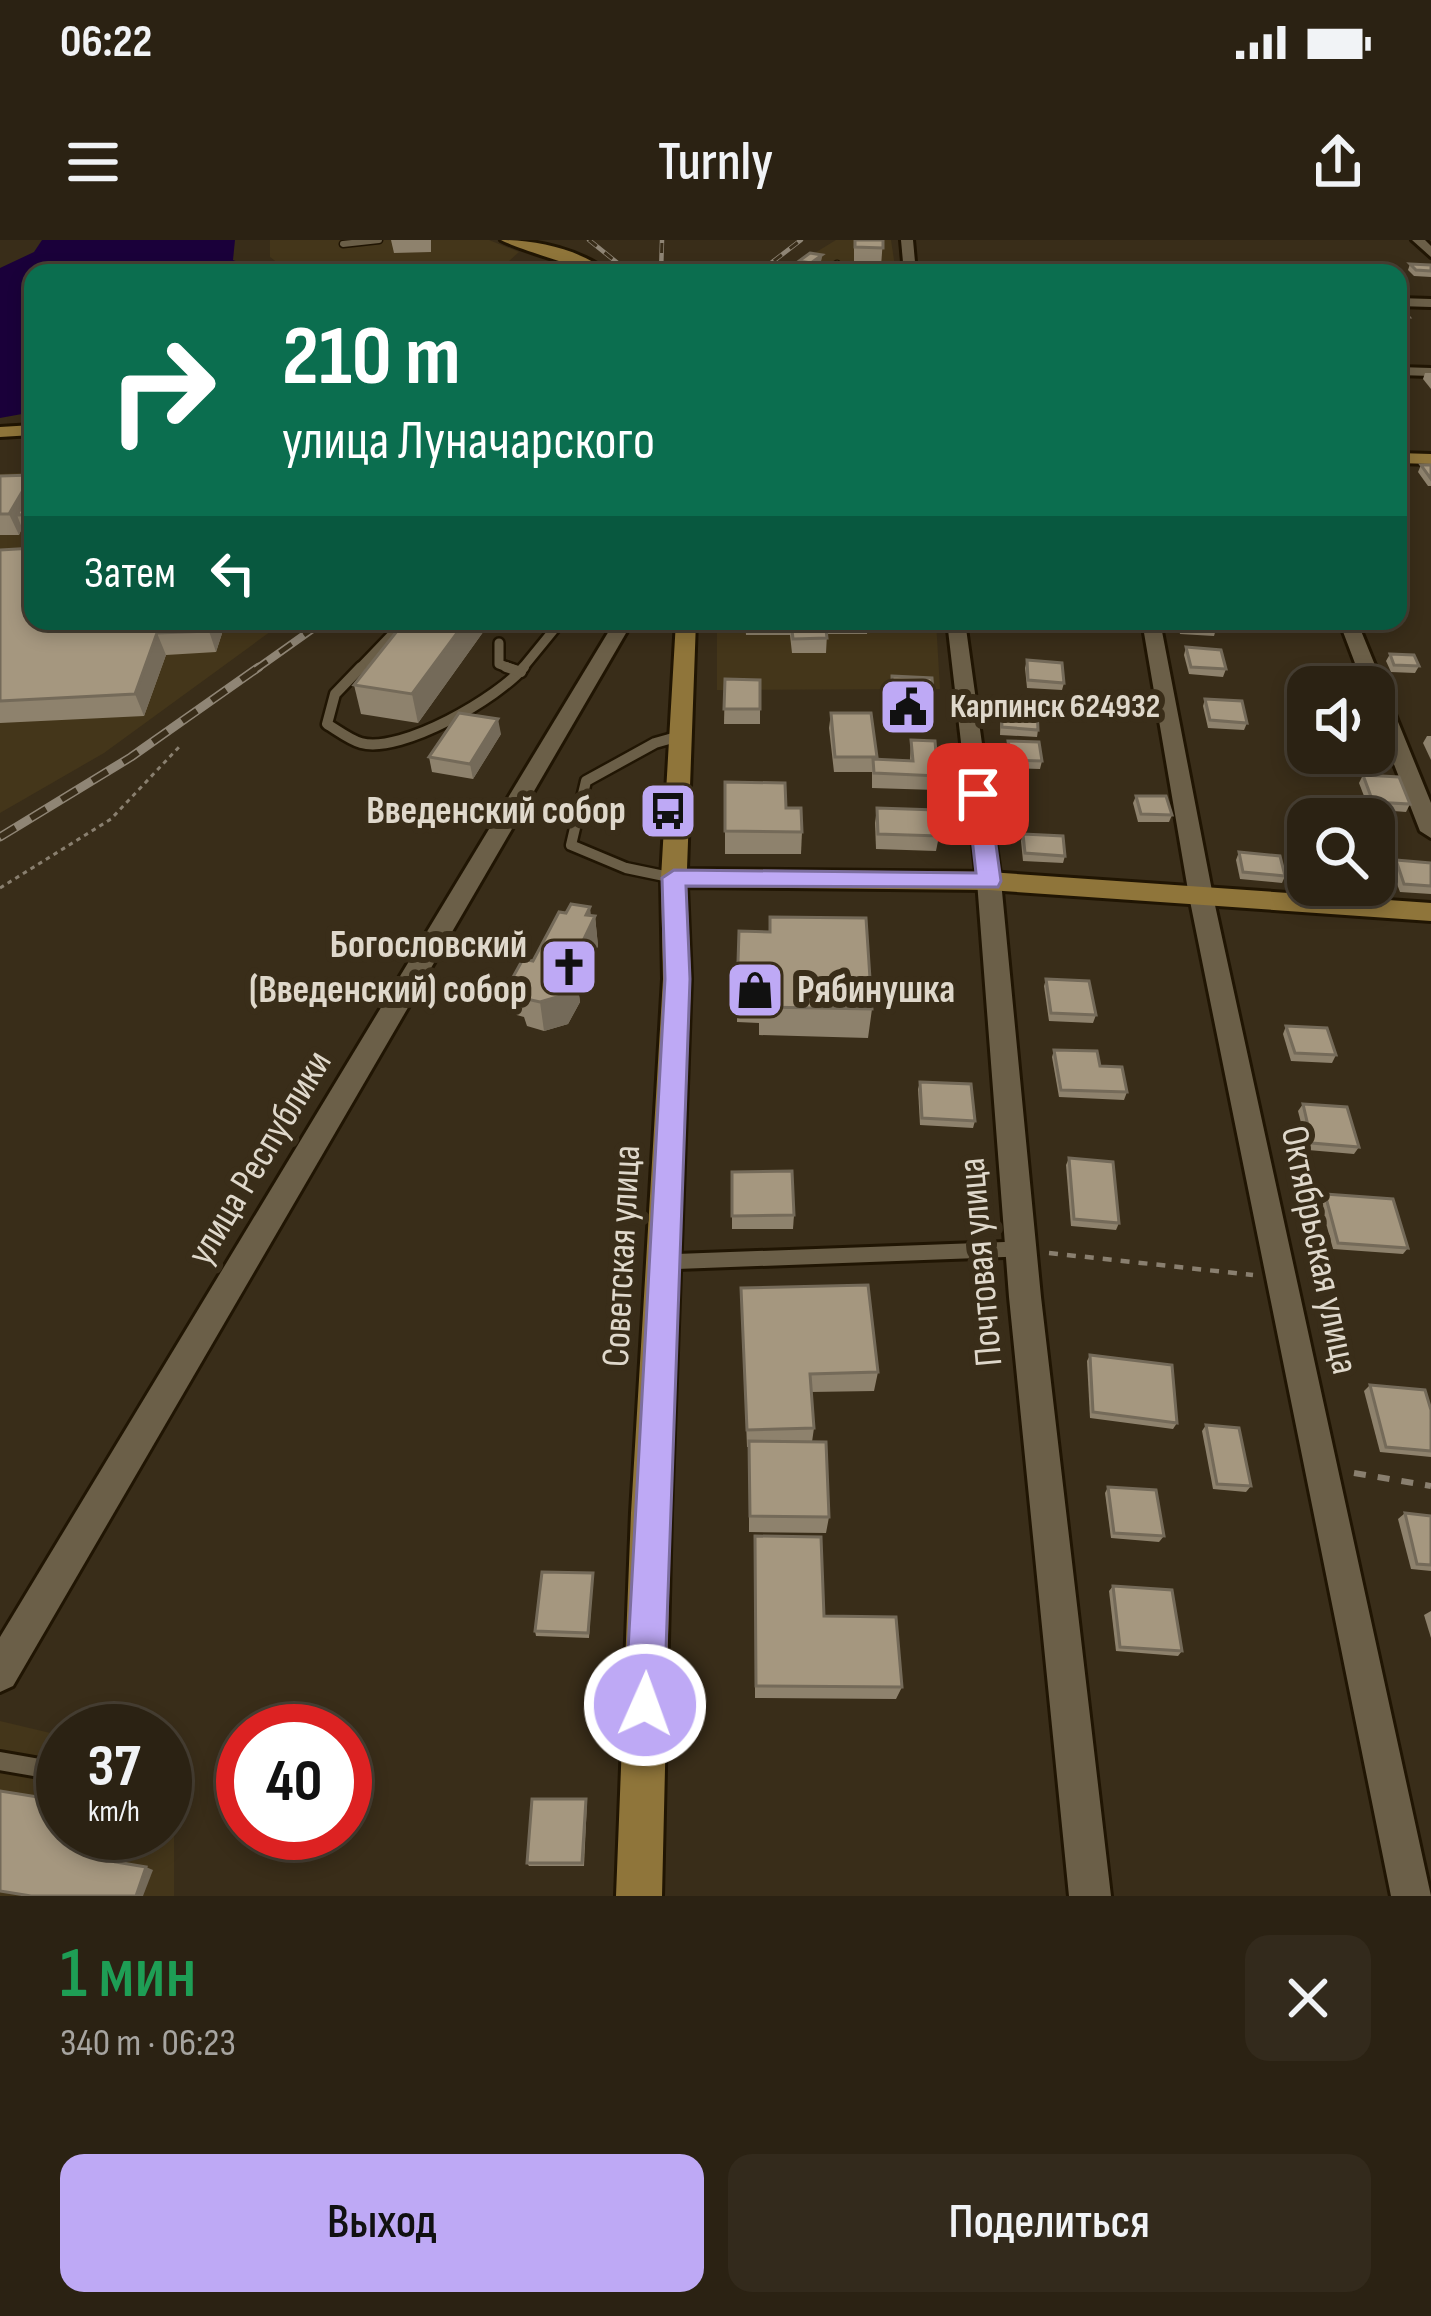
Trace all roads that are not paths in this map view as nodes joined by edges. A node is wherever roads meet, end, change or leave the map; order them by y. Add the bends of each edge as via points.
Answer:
1 (379, 240) edge
2 (508, 240) edge
3 (1418, 240) edge
4 (344, 244) dead end
5 (1431, 253) edge
6 (587, 264) edge
7 (397, 630) edge
8 (554, 630) edge
9 (619, 630) edge
10 (686, 630) edge
11 (957, 630) edge
12 (1153, 630) edge
13 (1352, 630) edge
14 (499, 643) dead end
15 (521, 672) junction
16 (680, 736) junction
17 (1431, 831) edge
18 (674, 878) junction
19 (989, 881) junction
20 (1201, 896) junction
21 (1431, 912) edge
22 (1022, 1250) junction
23 (663, 1262) junction
24 (0, 1673) edge
25 (0, 1761) edge
26 (36, 1767) edge
27 (639, 1896) edge
28 (1090, 1896) edge
29 (1412, 1896) edge

1 - 4 lane
2 - 6 street
3 - 5 street
7 - 15 lane via 335,694 327,724 363,744 408,740
8 - 15 lane
9 - 24 street, улица Республики
10 - 16 street, Советская улица
11 - 19 street, Почтовая улица
12 - 20 street, Октябрьская улица
13 - 17 street
14 - 15 lane via 499,664
16 - 18 street, Советская улица
16 - 18 lane via 586,781 571,845
18 - 19 street
18 - 23 street, Советская улица
19 - 20 street
19 - 22 street, Почтовая улица
20 - 21 street
20 - 29 street, Октябрьская улица
22 - 23 lane
22 - 28 street, Почтовая улица
23 - 27 street, Советская улица
25 - 26 lane

